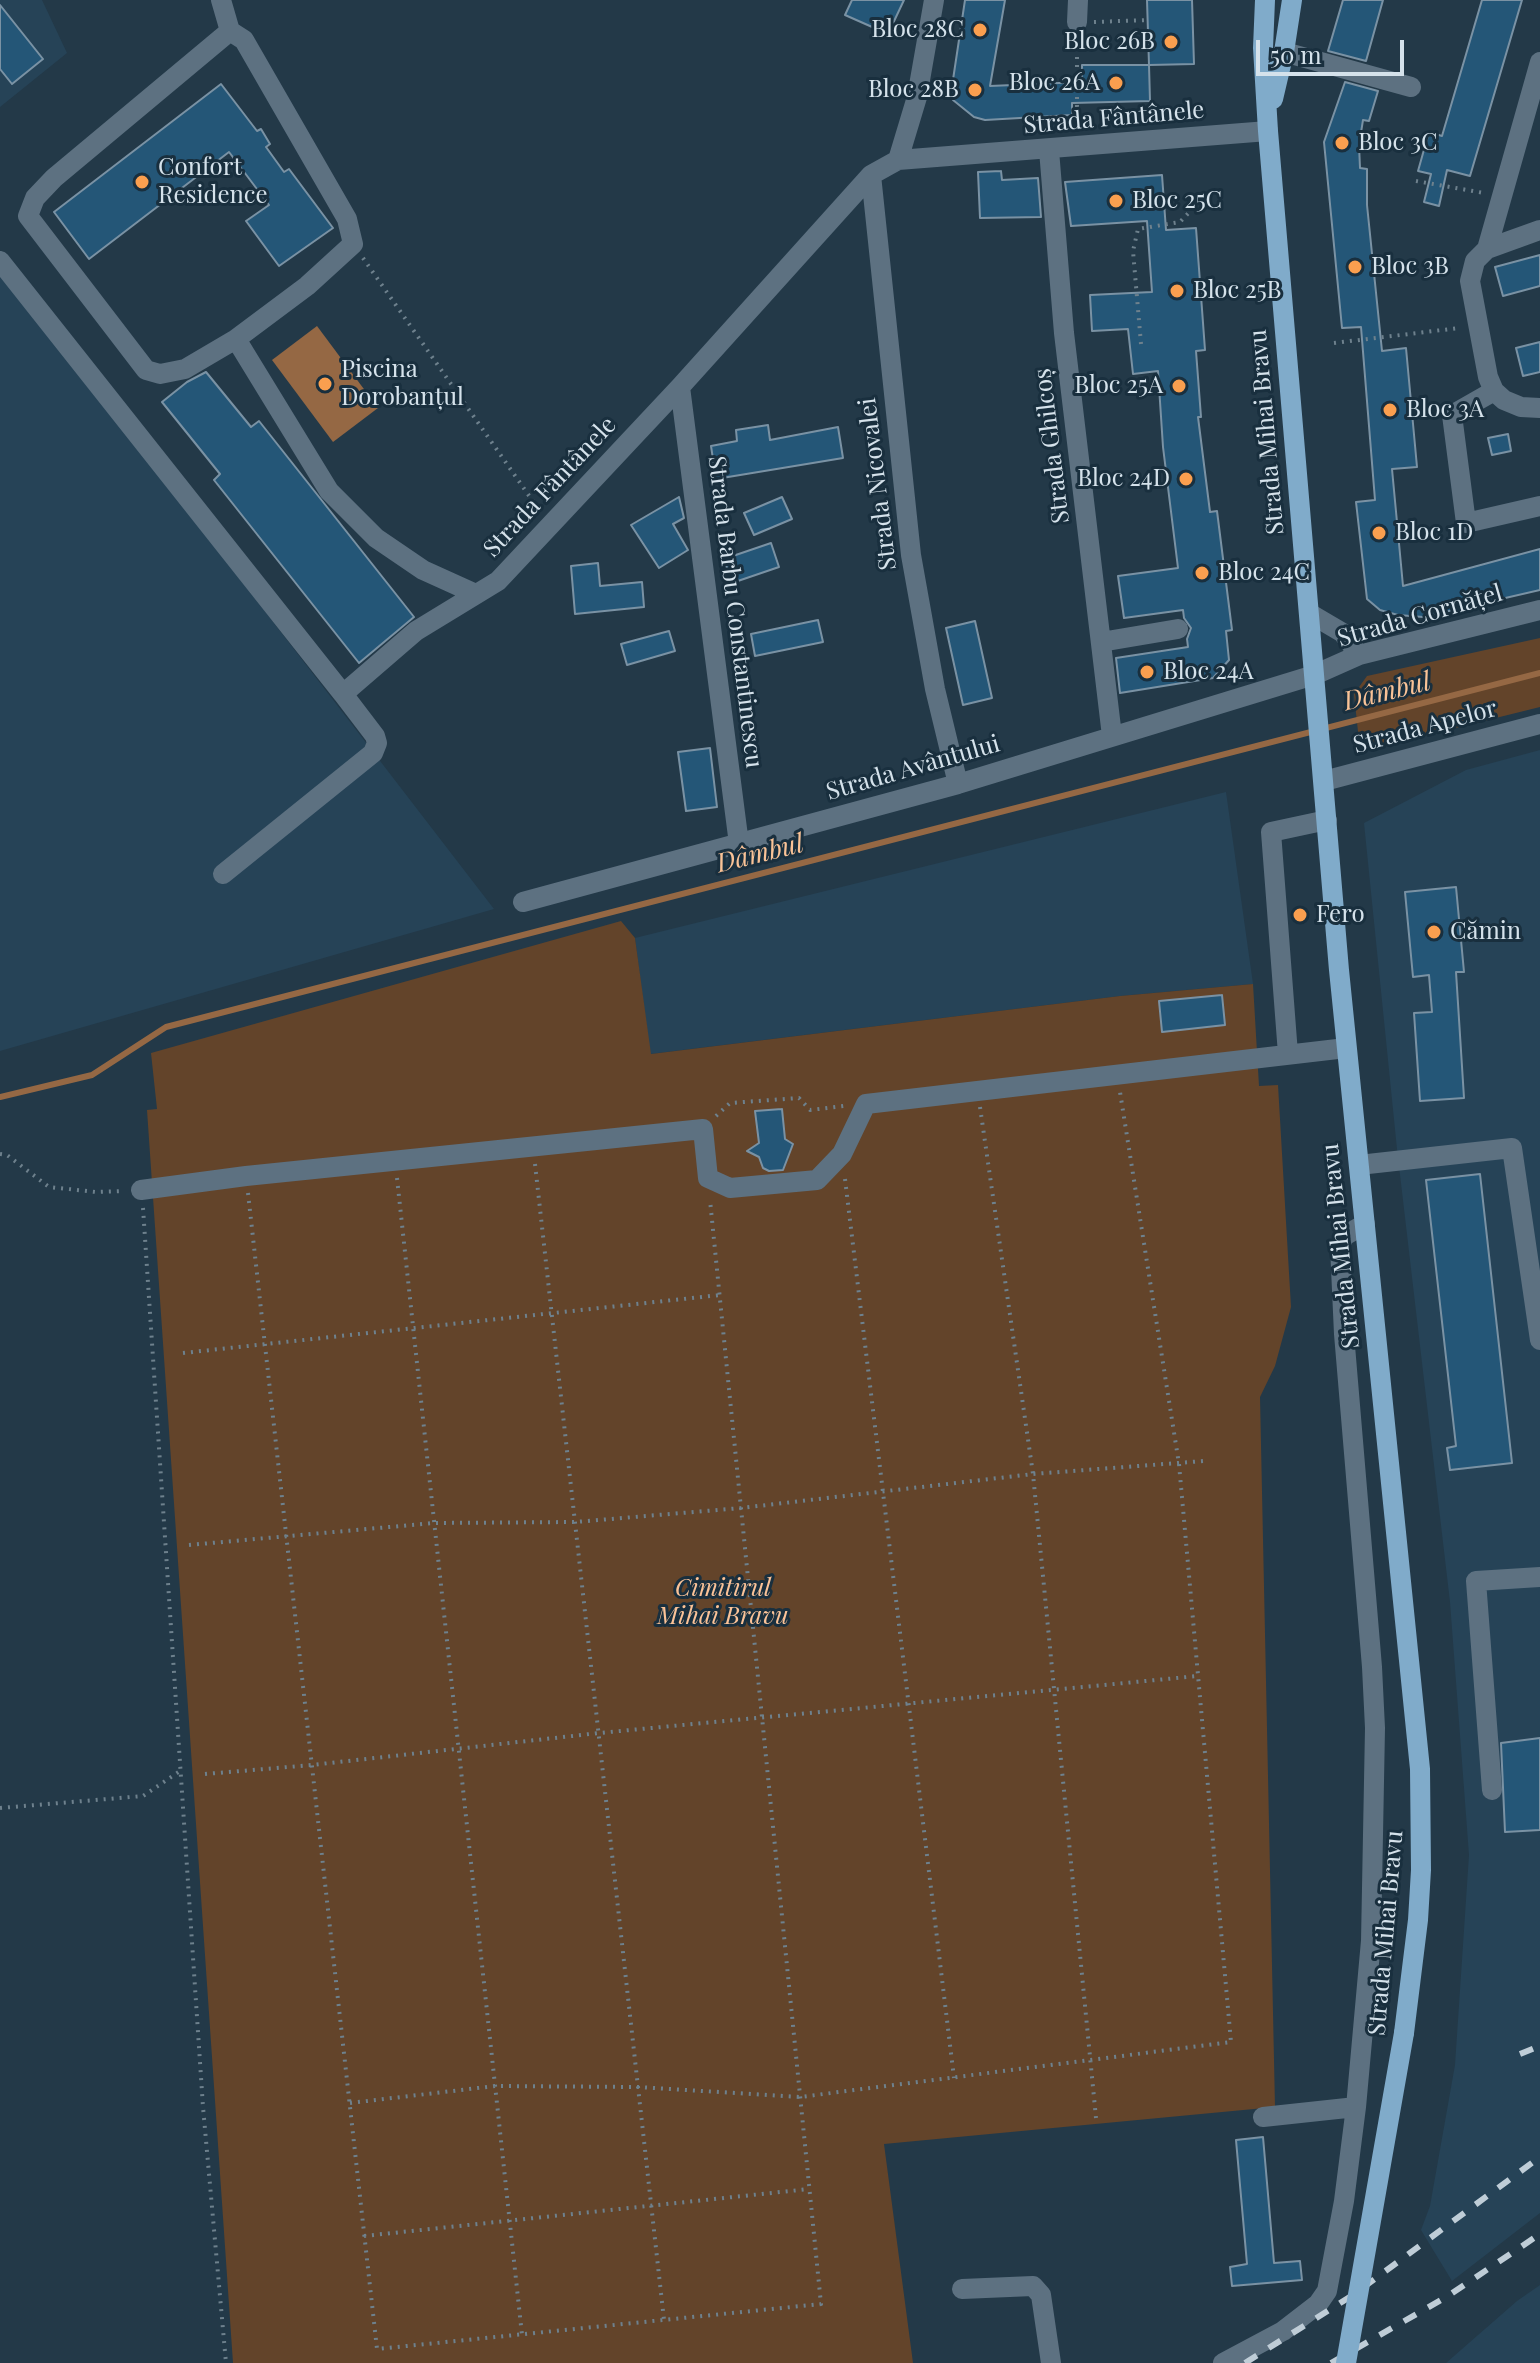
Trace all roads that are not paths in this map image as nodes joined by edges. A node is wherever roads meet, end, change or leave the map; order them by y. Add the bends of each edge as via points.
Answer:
1 (221, 0) edge
2 (934, 0) edge
3 (1078, 0) edge
4 (1265, 0) edge
5 (1292, 0) edge
6 (1077, 22) road end
7 (230, 31) junction
8 (1284, 52) junction
9 (1540, 62) edge
10 (1411, 87) dead end
11 (1268, 125) junction
12 (1049, 150) junction
13 (898, 160) junction
14 (871, 175) junction
15 (1540, 230) edge
16 (1487, 249) junction
17 (0, 261) edge
18 (236, 339) junction
19 (680, 387) junction
20 (1494, 391) junction
21 (1540, 408) edge
22 (1540, 506) edge
23 (476, 594) junction
24 (1540, 610) edge
25 (1309, 613) junction
26 (1178, 629) dead end
27 (1101, 642) junction
28 (1359, 655) junction
29 (1315, 685) junction
30 (343, 694) junction
31 (1540, 724) edge
32 (1112, 736) junction
33 (1324, 781) junction
34 (958, 784) junction
35 (1327, 820) junction
36 (739, 844) junction
37 (223, 874) dead end
38 (523, 902) dead end
39 (1346, 1048) junction
40 (1288, 1054) junction
41 (1359, 1165) junction
42 (141, 1190) road end
43 (1365, 1224) junction
44 (1540, 1340) edge
45 (1540, 1577) edge
46 (1492, 1790) dead end
47 (1356, 2107) junction
48 (1263, 2117) dead end
49 (962, 2289) dead end
50 (1051, 2363) edge
51 (1223, 2363) edge
52 (1346, 2363) edge

1 - 7 street
2 - 13 street via 917,97
3 - 6 street
4 - 11 main road, Strada Mihai Bravu
5 - 8 main road, Strada Mihai Bravu
7 - 18 street via 244,40 347,219 353,244
7 - 18 street via 54,178 35,198 28,216 146,370 160,374 185,369
8 - 10 street
8 - 11 main road, Strada Mihai Bravu
9 - 16 street
11 - 12 street, Strada Fântânele
11 - 25 main road, Strada Mihai Bravu
12 - 13 street, Strada Fântânele
12 - 27 street, Strada Ghilcoș via 1064,333
13 - 14 street, Strada Fântânele
14 - 19 street, Strada Fântânele
14 - 34 street, Strada Nicovalei via 911,555
15 - 16 street
16 - 20 street via 1475,261 1470,281
17 - 30 street
18 - 23 street via 329,491 376,538 423,570
19 - 23 street, Strada Fântânele via 498,581
19 - 36 street, Strada Barbu Constantinescu
20 - 21 street via 1521,407
20 - 22 street via 1452,415 1466,523
23 - 30 street, Strada Fântânele via 416,631
24 - 28 street, Strada Cornățel
25 - 28 street via 1343,633
25 - 29 main road, Strada Mihai Bravu
26 - 27 street
27 - 32 street, Strada Ghilcoș
28 - 29 street, Strada Cornățel
29 - 32 street, Strada Avântului
29 - 33 main road, Strada Mihai Bravu
30 - 37 street via 375,736 373,753
31 - 33 street, Strada Apelor
32 - 34 street, Strada Avântului
33 - 35 main road, Strada Mihai Bravu
34 - 36 street, Strada Avântului
35 - 39 main road, Strada Mihai Bravu
35 - 40 street via 1271,832
36 - 38 street, Strada Avântului
39 - 40 street
39 - 41 main road, Strada Mihai Bravu
40 - 42 street via 866,1104 842,1154 817,1180 730,1188 708,1178 703,1129
41 - 43 main road, Strada Mihai Bravu
41 - 44 street via 1512,1148
43 - 47 street via 1344,1236 1340,1246 1375,1728 1371,1941
43 - 52 main road, Strada Mihai Bravu, bridge via 1420,1769 1421,1870 1404,2033
45 - 46 street via 1476,1581
47 - 48 street
47 - 51 street via 1327,2291 1283,2331
49 - 50 street via 1033,2286 1041,2295

